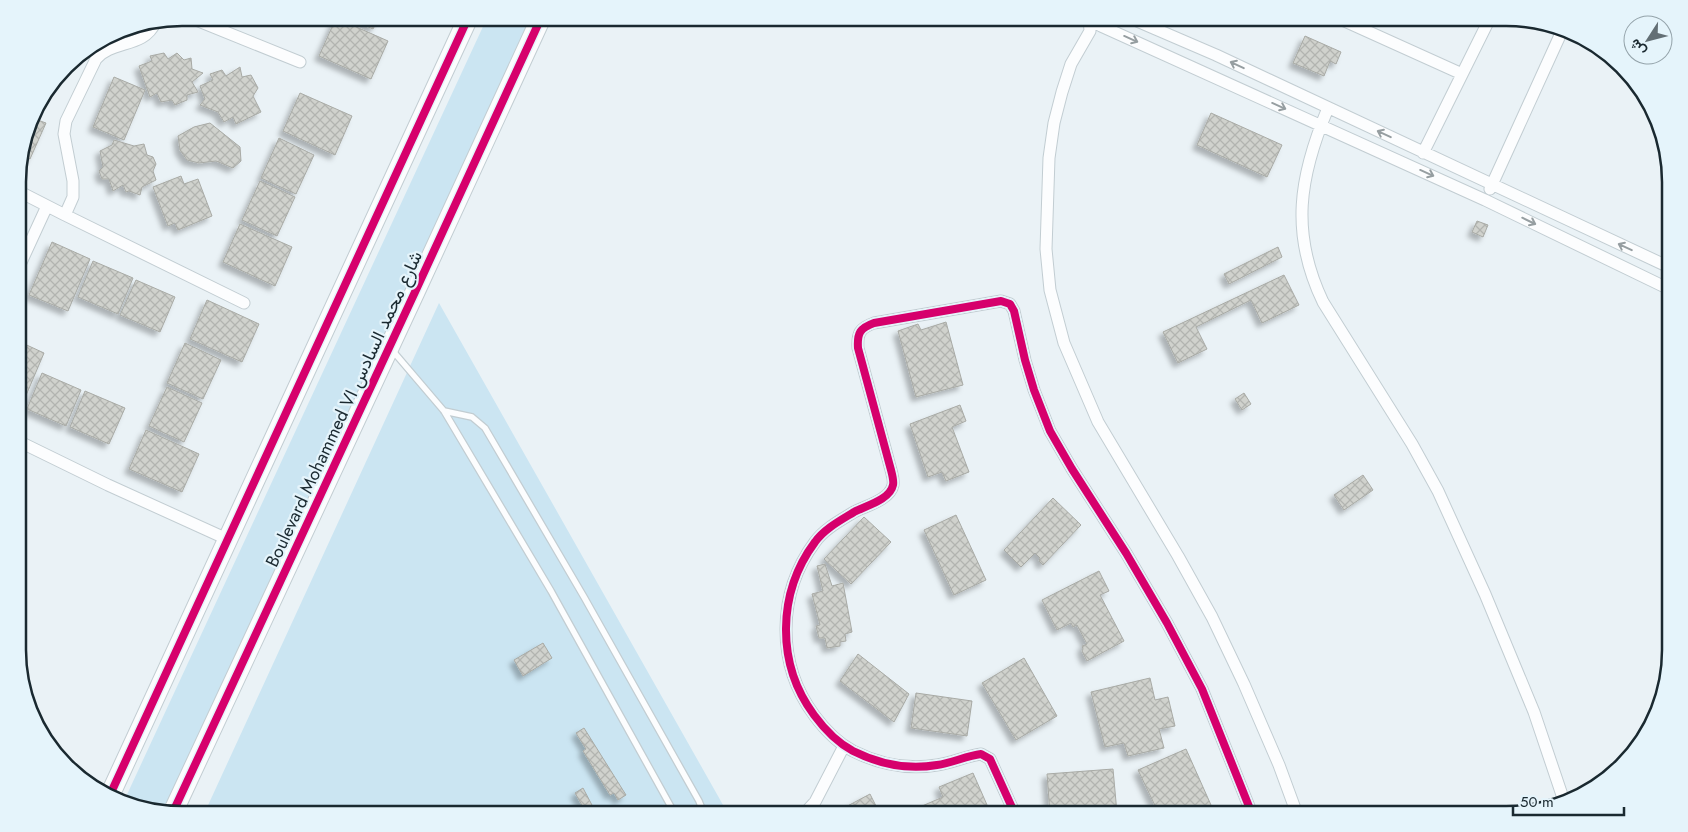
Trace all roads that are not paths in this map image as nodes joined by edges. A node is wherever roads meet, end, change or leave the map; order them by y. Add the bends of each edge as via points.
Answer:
1 (1089, 26) edge
2 (1097, 26) edge
3 (1113, 26) edge
4 (1149, 26) edge
5 (1359, 26) edge
6 (1486, 26) edge
7 (213, 27) edge
8 (464, 27) edge
9 (537, 27) edge
10 (151, 29) edge
11 (1090, 31) junction
12 (1559, 36) edge
13 (300, 62) dead end
14 (1462, 74) junction
15 (1328, 108) junction
16 (1321, 125) junction
17 (1423, 152) junction
18 (1492, 184) junction
19 (27, 196) edge
20 (1485, 200) junction
21 (47, 206) junction
22 (65, 215) junction
23 (27, 250) edge
24 (1662, 264) edge
25 (1662, 285) edge
26 (244, 303) dead end
27 (389, 347) junction
28 (444, 411) junction
29 (26, 444) edge
30 (227, 539) junction
31 (844, 746) junction
32 (112, 790) edge
33 (1562, 795) edge
34 (175, 805) edge
35 (1011, 805) edge
36 (1248, 805) edge
37 (1294, 805) edge
38 (670, 806) edge
39 (701, 806) edge
40 (812, 806) edge

1 - 11 street
2 - 11 street
3 -> 16 street
15 -> 4 street
5 - 14 street
6 - 14 street
7 - 13 street
8 - 30 main road
9 - 27 main road, Boulevard Mohammed VI شارع محمد السادس
10 - 22 street via 141,40 101,53 66,121 64,134 73,197
11 - 37 street via 1071,64 1054,123 1046,249 1050,290 1064,343 1098,422 1212,617 1244,684
12 - 18 street
14 - 17 street
15 - 16 street
17 -> 15 street
16 -> 20 street
16 - 33 street via 1307,170 1302,219 1302,241 1313,282 1438,491 1534,712
17 - 18 street
18 - 20 street
24 -> 18 street
19 - 21 street
20 -> 25 street
21 - 22 street
21 - 23 street
22 - 26 street
27 - 28 lane
27 - 34 main road, Boulevard Mohammed VI شارع محمد السادس
28 - 38 lane via 551,591
28 - 39 lane via 472,417 485,428 584,596
29 - 30 street
30 - 32 main road
31 - 35 street via 866,758 911,768 986,755
31 - 36 street via 826,731 797,688 786,639 786,617 793,582 816,540 854,512 879,501 893,485 858,348 860,331 874,323 1001,301 1010,304 1014,311 1025,360 1050,431 1126,553 1202,689
31 - 40 street

